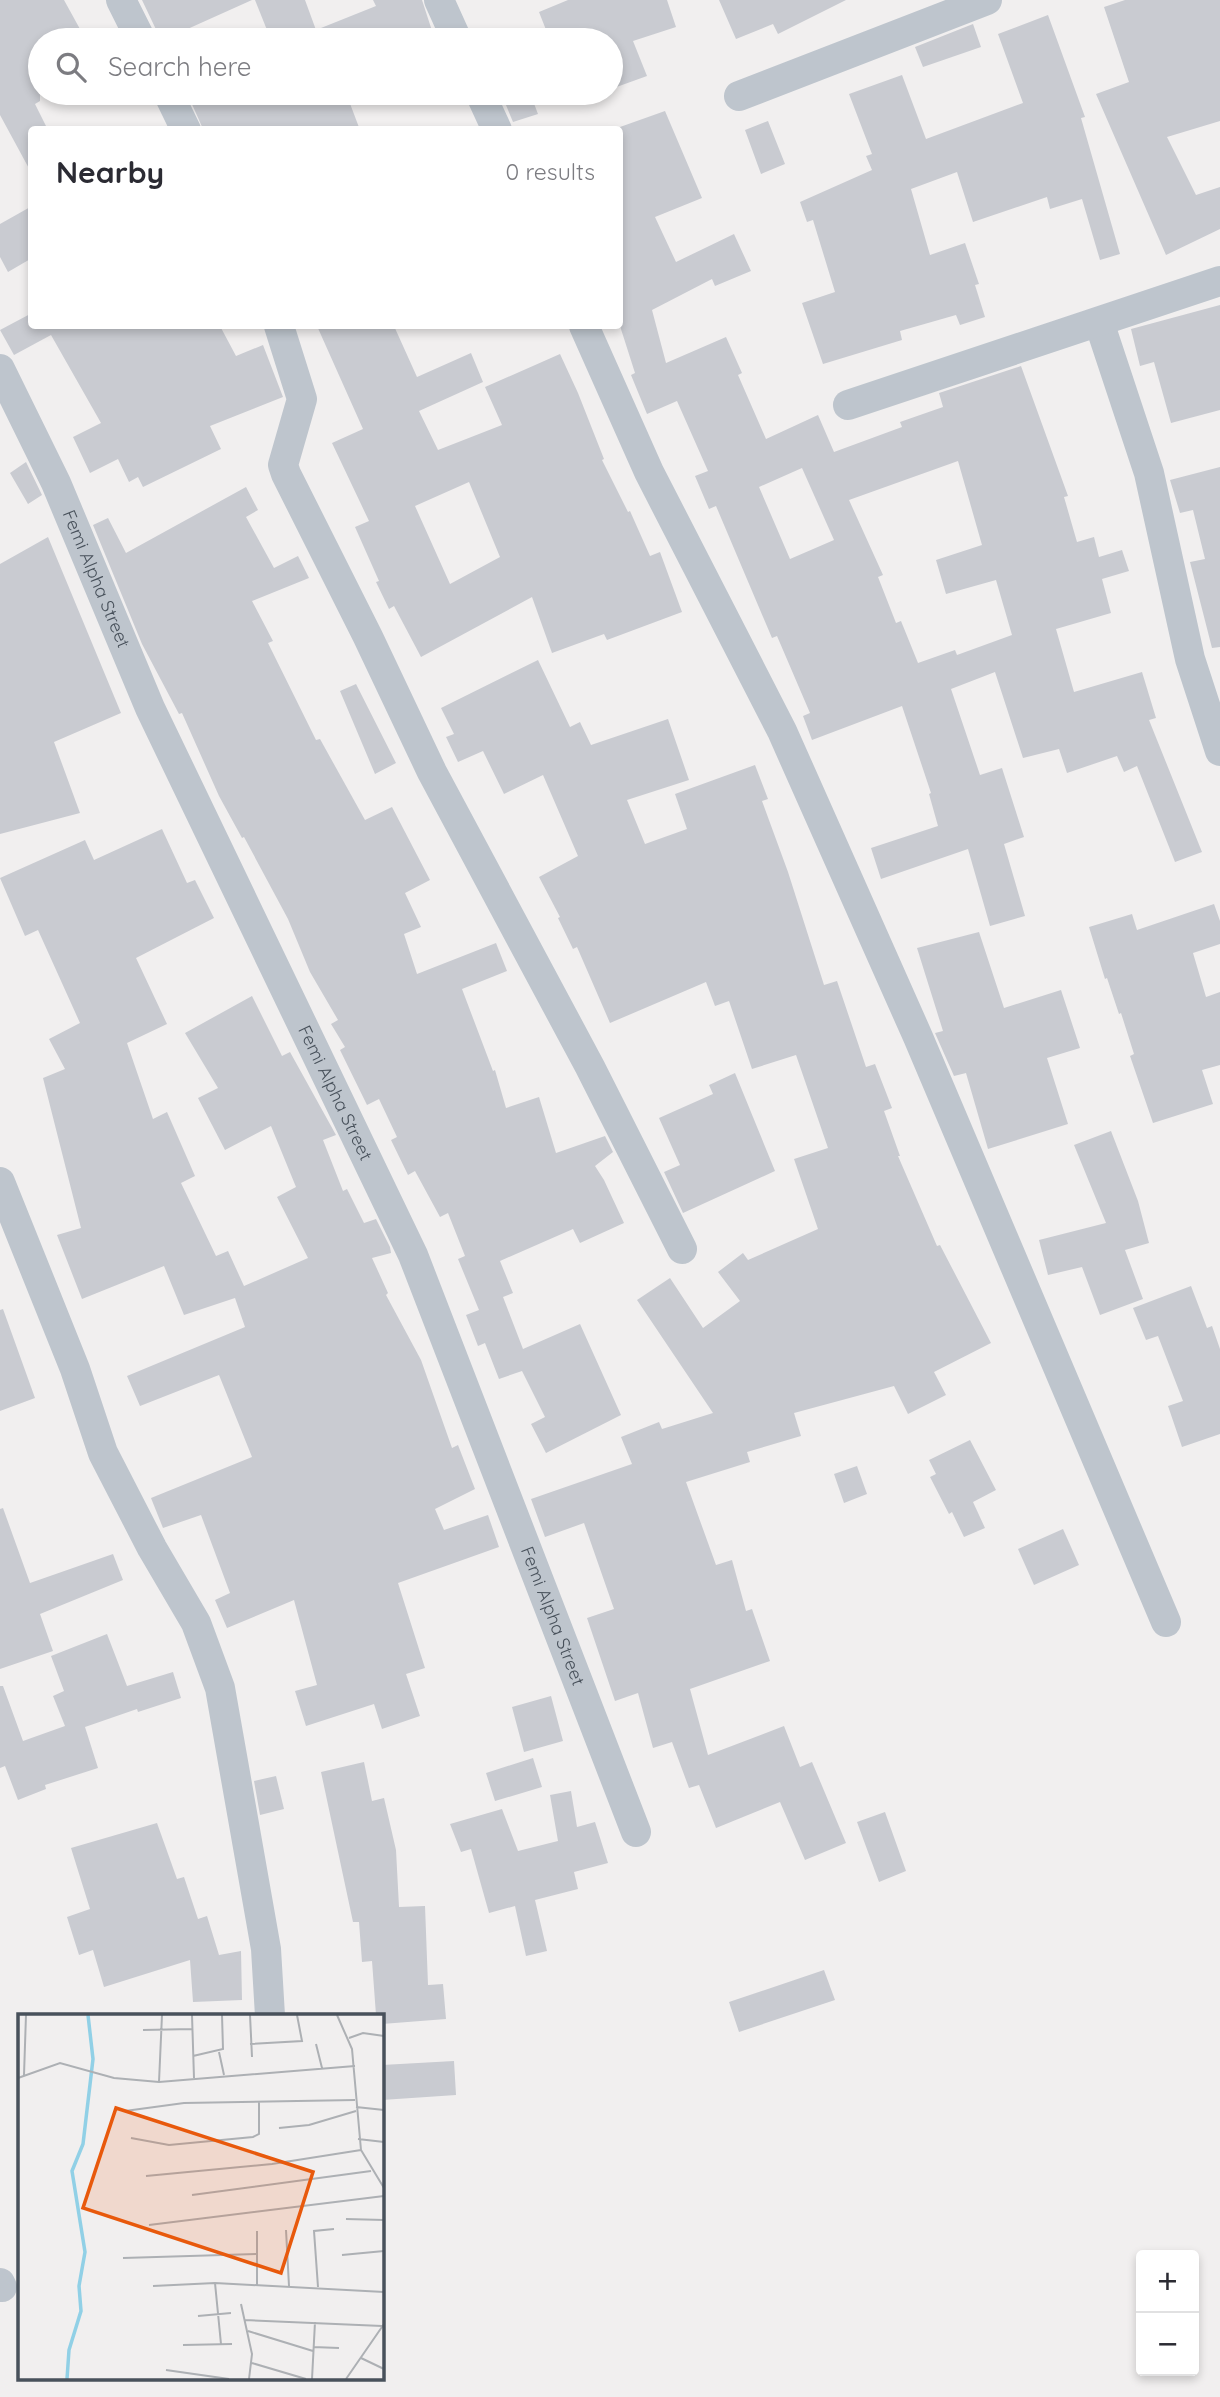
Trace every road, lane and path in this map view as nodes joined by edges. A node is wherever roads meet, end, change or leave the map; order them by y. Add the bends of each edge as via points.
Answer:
1 (121, 0) edge
2 (439, 0) edge
3 (987, 0) edge
4 (135, 28) edge
5 (452, 28) edge
6 (739, 96) dead end
7 (174, 105) edge
8 (485, 105) edge
9 (184, 126) edge
10 (494, 126) edge
11 (1220, 281) edge
12 (1099, 322) junction
13 (280, 329) edge
14 (585, 329) edge
15 (0, 369) edge
16 (848, 405) dead end
17 (1220, 751) edge
18 (0, 1182) edge
19 (682, 1249) dead end
20 (1166, 1622) dead end
21 (636, 1832) dead end
22 (270, 2014) edge

1 - 4 street
2 - 5 street
3 - 6 street
7 - 9 street
8 - 10 street
11 - 12 street
12 - 16 street
12 - 17 street via 1149,473 1190,659
13 - 19 street via 302,399 284,465 286,474 432,772
14 - 20 street via 649,472 782,731 918,1037
15 - 21 street, Femi Alpha Street via 56,483 150,708 413,1255
18 - 22 street via 75,1369 103,1453 196,1623 220,1688 266,1949

